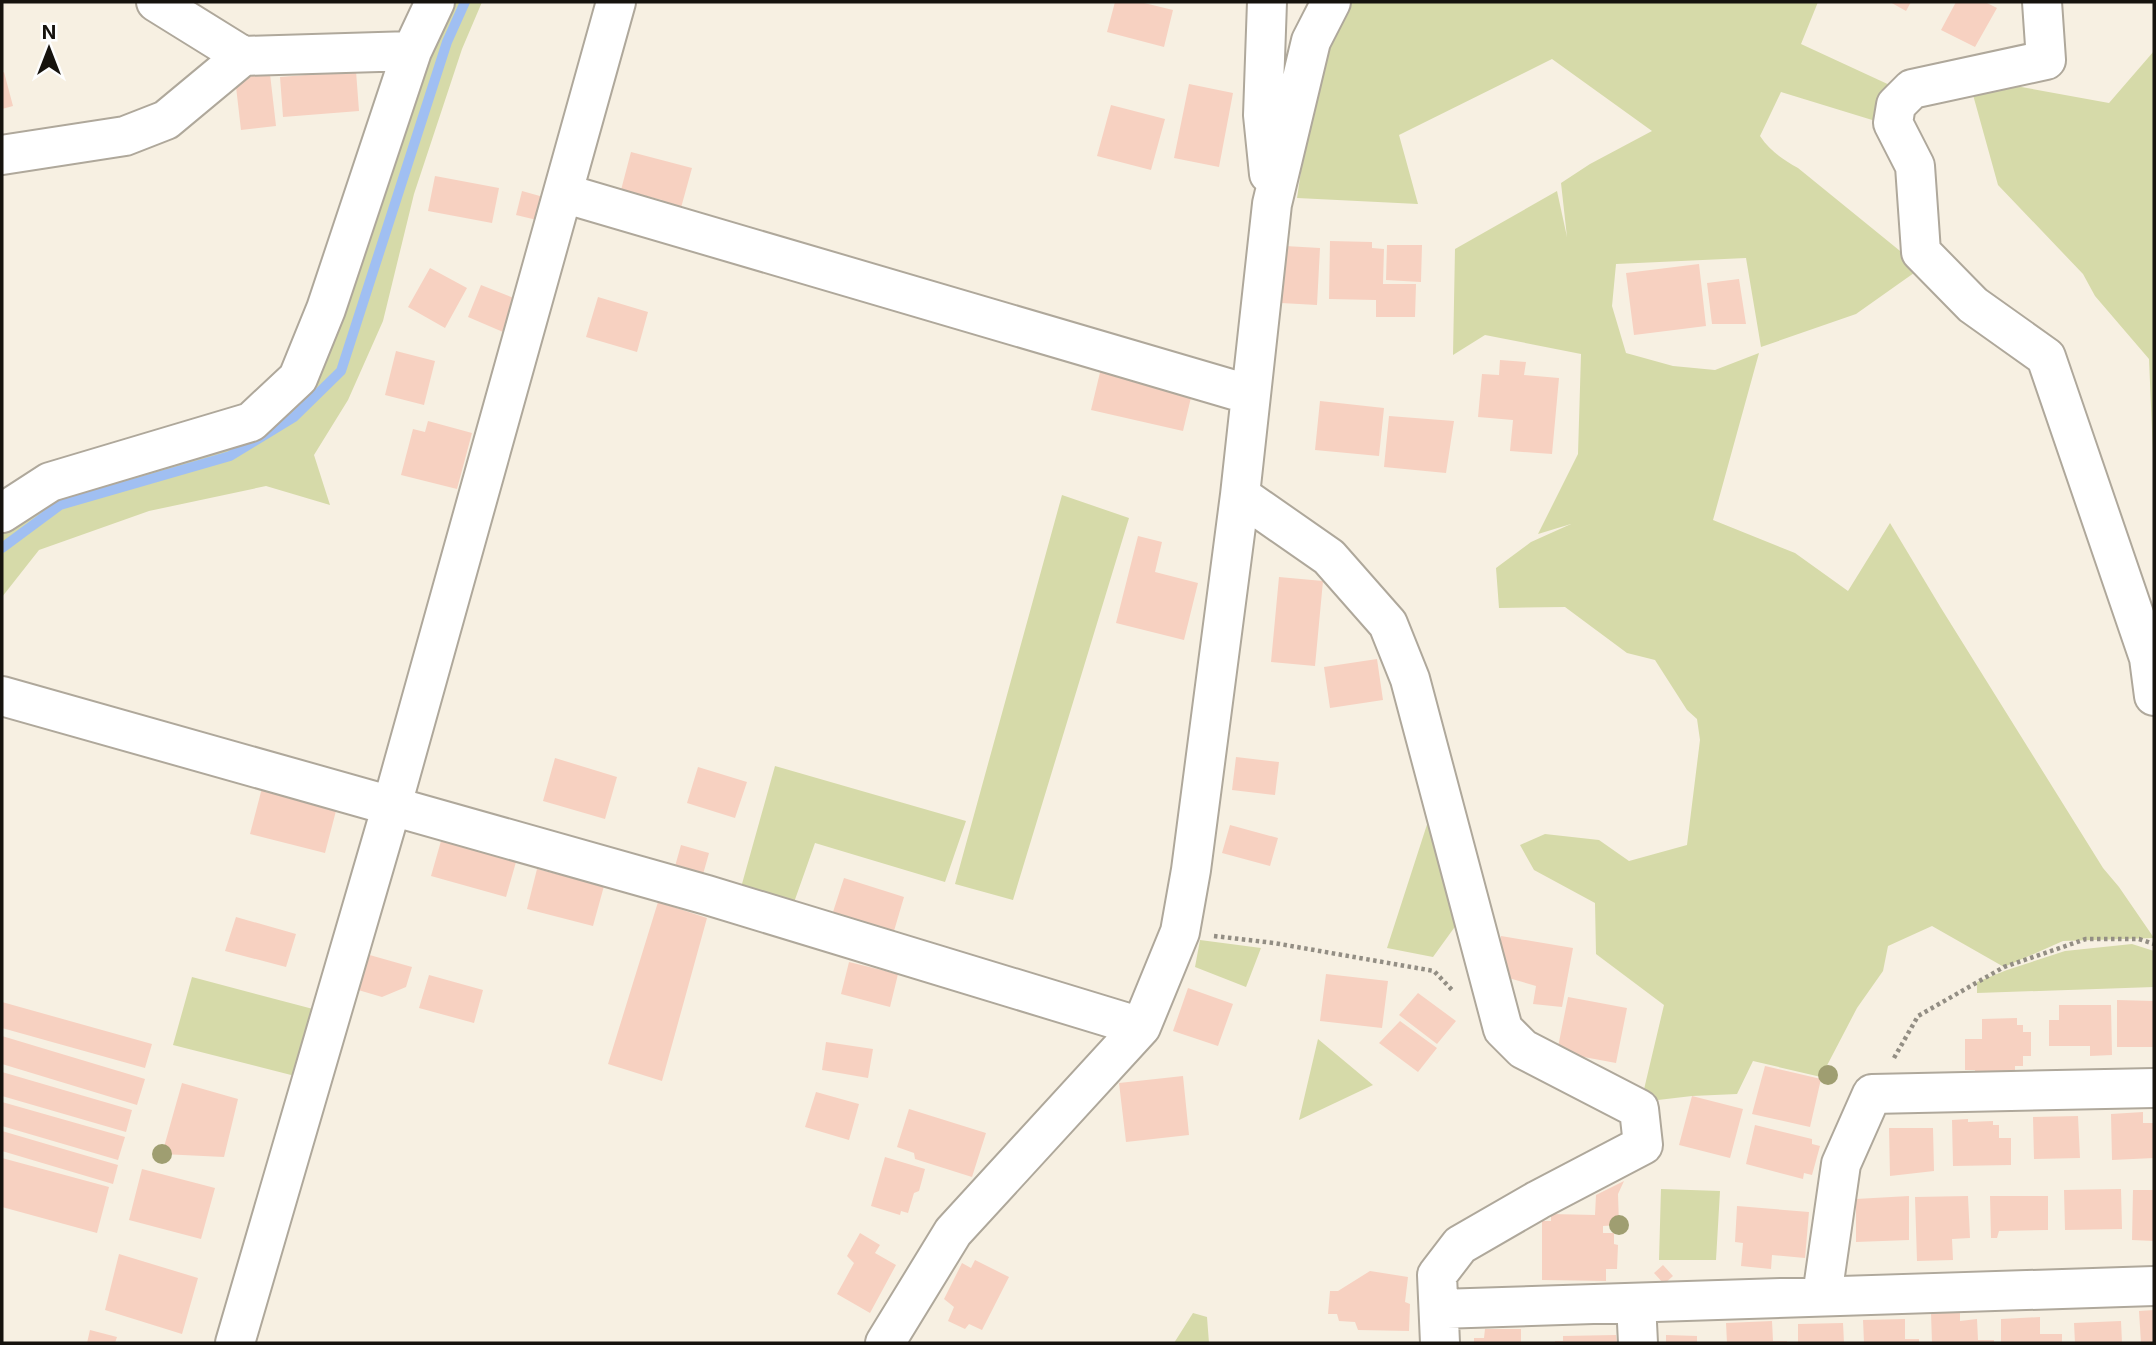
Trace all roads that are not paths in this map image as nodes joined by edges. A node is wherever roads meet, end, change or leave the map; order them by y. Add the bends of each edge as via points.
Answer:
1 (156, 2) edge
2 (435, 2) edge
3 (616, 2) edge
4 (1267, 2) edge
5 (1331, 2) edge
6 (2042, 2) edge
7 (412, 51) junction
8 (243, 56) junction
9 (2, 155) edge
10 (563, 193) junction
11 (1272, 204) junction
12 (1251, 396) junction
13 (1241, 495) junction
14 (2, 513) edge
15 (2, 696) edge
16 (2154, 696) edge
17 (392, 805) junction
18 (1141, 1027) junction
19 (2154, 1088) edge
20 (2154, 1286) edge
21 (1822, 1296) junction
22 (1636, 1303) junction
23 (1439, 1326) edge
24 (235, 1343) edge
25 (885, 1343) edge
26 (1637, 1343) edge

1 - 8 street
2 - 7 street
3 - 10 street
4 - 11 street via 1263,115
5 - 11 street via 1311,40
6 - 16 street via 2046,60 1912,89 1896,105 1893,123 1914,166 1921,252 1973,304 2046,357 2148,658
7 - 8 street
7 - 14 street via 326,309 298,378 251,422 50,482
8 - 9 street via 166,120 125,136
10 - 12 street
10 - 17 street
11 - 12 street
12 - 13 street
13 - 18 street via 1180,932
13 - 23 street via 1329,556 1388,624 1410,678 1503,1029 1523,1049 1639,1109 1643,1144 1460,1245 1437,1275
15 - 17 street
17 - 18 street via 708,895
17 - 24 street
18 - 25 street via 953,1232
19 - 21 street via 1872,1094 1841,1164
20 - 21 street
21 - 22 street
22 - 23 street
22 - 26 street

